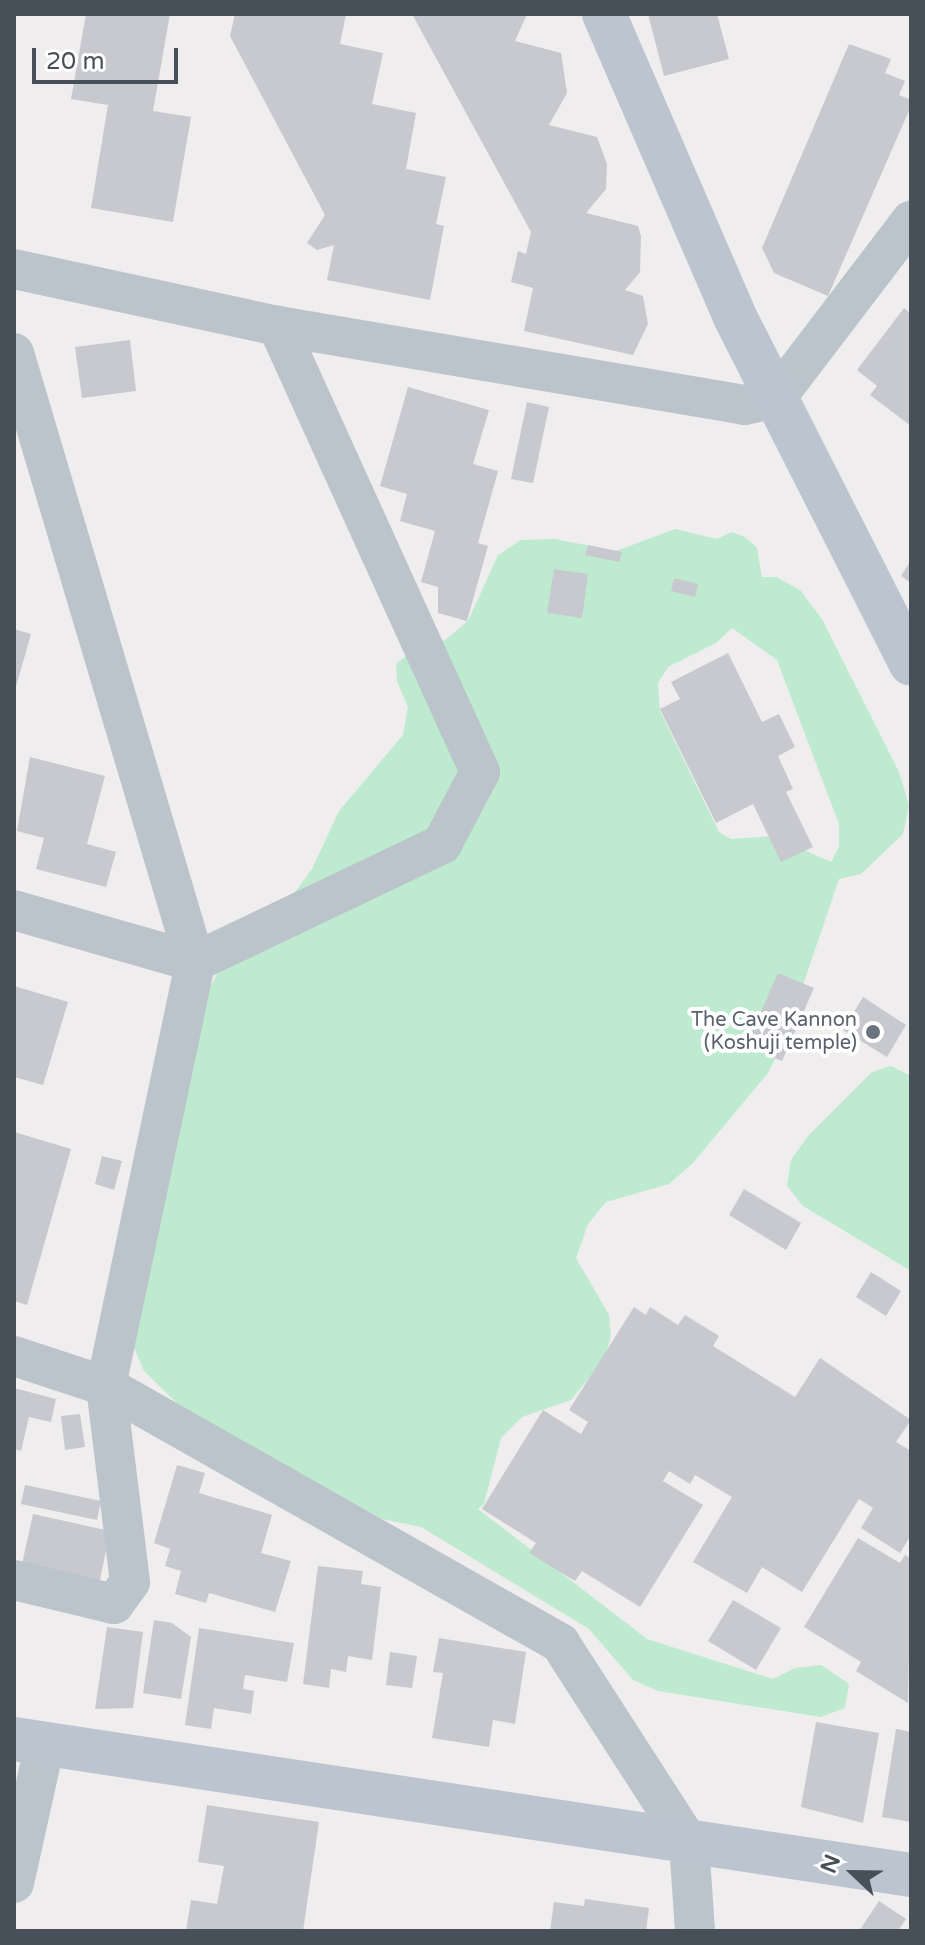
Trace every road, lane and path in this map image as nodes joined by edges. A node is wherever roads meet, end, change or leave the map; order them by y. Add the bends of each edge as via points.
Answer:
1 (604, 14) edge
2 (911, 221) edge
3 (14, 269) edge
4 (278, 326) junction
5 (14, 353) edge
6 (776, 398) junction
7 (911, 664) edge
8 (14, 910) edge
9 (195, 962) junction
10 (14, 1356) edge
11 (106, 1386) junction
12 (14, 1580) edge
13 (30, 1741) edge
14 (689, 1843) junction
15 (911, 1875) edge
16 (14, 1883) edge
17 (695, 1931) edge

1 - 6 street via 734,315
2 - 6 street
3 - 4 street
4 - 6 street via 744,405
4 - 9 street via 480,772 442,844
5 - 9 street
6 - 7 street
8 - 9 street
9 - 11 street
10 - 11 street
11 - 12 street via 130,1582 124,1596 114,1604
11 - 14 street via 560,1643
13 - 14 street
13 - 16 street
14 - 15 street
14 - 17 street

